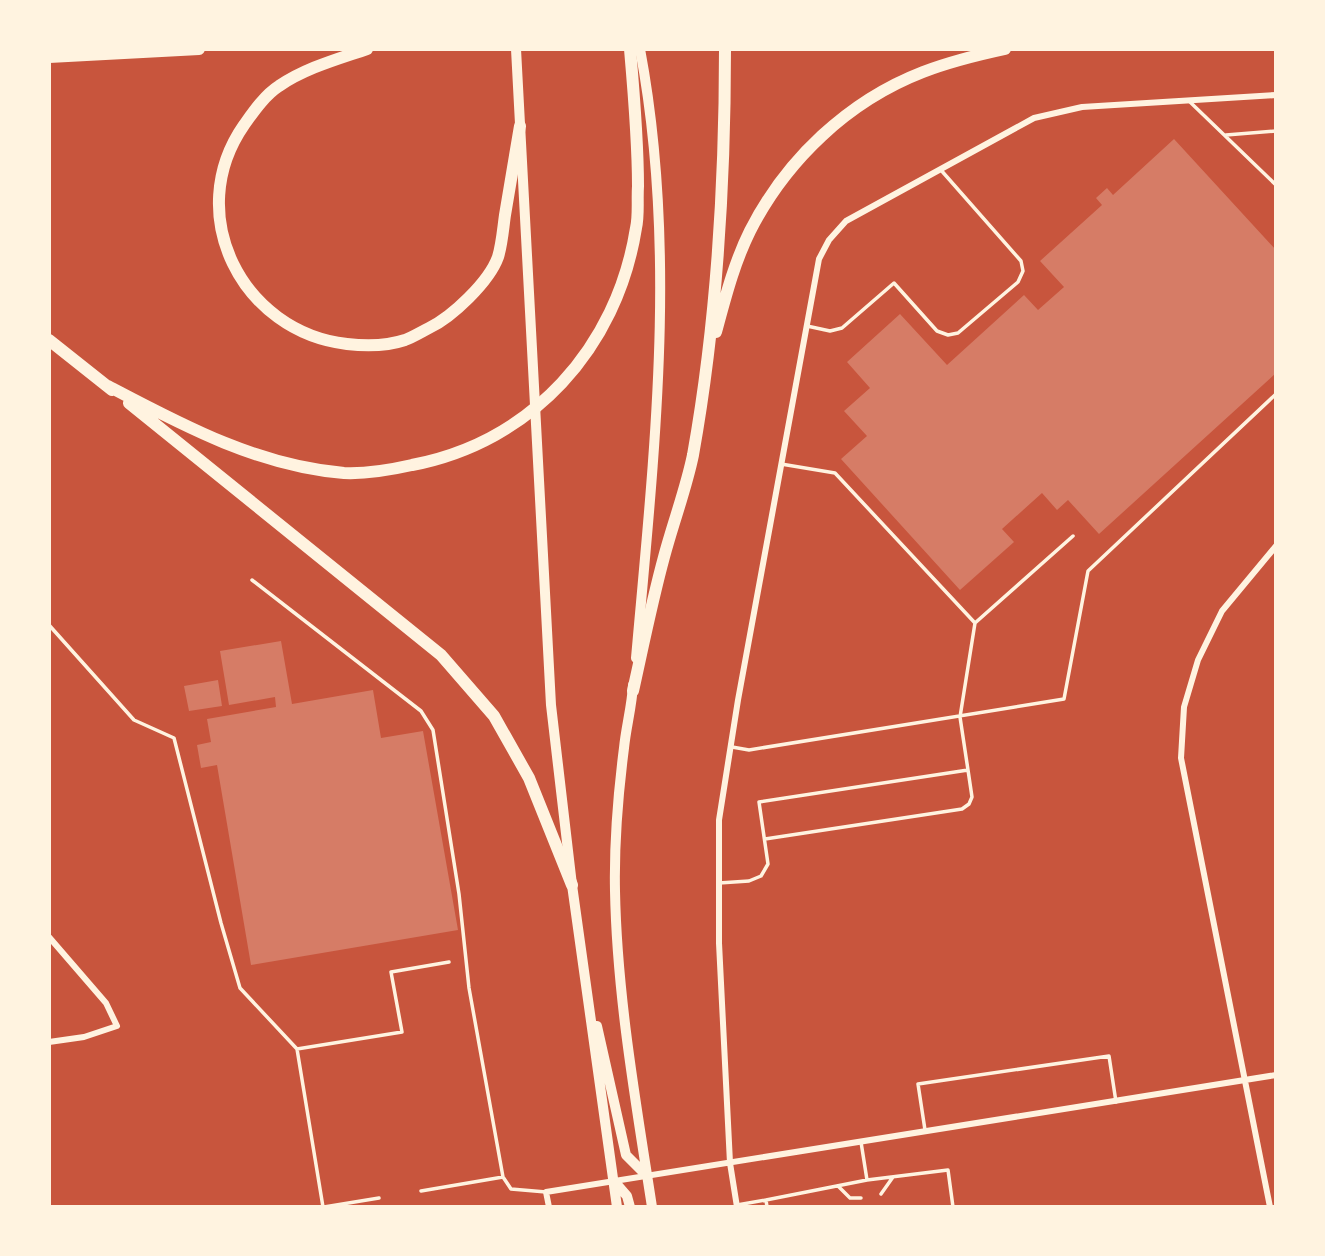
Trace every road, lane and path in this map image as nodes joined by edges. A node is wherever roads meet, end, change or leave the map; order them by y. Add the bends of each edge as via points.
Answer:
1 (198, 49) edge
2 (367, 49) edge
3 (516, 49) edge
4 (630, 49) edge
5 (640, 49) edge
6 (725, 49) edge
7 (1005, 49) edge
8 (49, 57) edge
9 (1276, 95) edge
10 (1188, 100) junction
11 (520, 126) junction
12 (1276, 131) edge
13 (1224, 135) junction
14 (940, 169) junction
15 (1276, 185) edge
16 (806, 326) junction
17 (49, 340) edge
18 (704, 380) junction
19 (108, 386) junction
20 (1276, 394) edge
21 (781, 464) junction
22 (1073, 536) dead end
23 (1276, 546) edge
24 (252, 580) dead end
25 (975, 623) junction
26 (49, 625) edge
27 (633, 691) junction
28 (960, 716) junction
29 (731, 747) junction
30 (968, 770) junction
31 (764, 839) junction
32 (719, 883) junction
33 (572, 885) junction
34 (49, 937) edge
35 (449, 962) dead end
36 (588, 1000) junction
37 (49, 1042) edge
38 (297, 1049) junction
39 (1276, 1076) edge
40 (1244, 1082) junction
41 (1116, 1102) junction
42 (925, 1132) junction
43 (861, 1143) junction
44 (730, 1163) junction
45 (647, 1176) junction
46 (503, 1177) junction
47 (893, 1177) junction
48 (614, 1181) junction
49 (867, 1181) junction
50 (838, 1186) junction
51 (421, 1191) dead end
52 (547, 1192) junction
53 (881, 1194) dead end
54 (379, 1198) dead end
55 (861, 1198) dead end
56 (766, 1200) junction
57 (737, 1206) edge
58 (324, 1207) edge
59 (548, 1207) edge
60 (617, 1207) edge
61 (630, 1207) edge
62 (652, 1207) edge
63 (767, 1207) edge
64 (953, 1207) edge
65 (1270, 1207) edge

1 - 8 highway
2 - 11 highway via 278,86 236,137 225,164 219,194 220,227 229,254 257,300 298,331 331,343 365,346 404,341 442,322 472,295 497,259
3 - 11 highway
4 - 19 highway via 638,144 637,226 628,265 593,345 543,403 499,434 425,463 345,473 240,449 189,429
5 - 27 highway via 649,94 661,236 660,366
6 - 18 highway via 725,137
7 - 18 highway via 920,73 891,88 825,131 795,162 750,232 726,295
9 - 10 street
10 - 13 lane
10 - 14 street via 1060,110 1034,118
11 - 33 highway via 551,705
12 - 13 lane
13 - 15 lane
14 - 16 street via 846,221 829,240 819,259
14 - 16 lane via 1021,261 1018,282 958,333 937,331 894,283 842,328 830,331
16 - 21 street
17 - 19 highway
18 - 27 highway via 692,457
19 - 33 highway via 441,655 494,716 528,778
20 - 28 lane via 1088,571 1064,699
21 - 25 lane via 835,473
21 - 29 street
22 - 25 lane
23 - 40 street via 1222,611 1198,660 1184,707 1181,758
24 - 46 lane via 421,711 433,730 469,988
25 - 28 lane
26 - 38 lane via 135,720 174,738 240,988
27 - 45 highway via 618,806 615,890 629,1049
28 - 29 lane via 750,750
28 - 30 lane
29 - 32 street via 719,820
30 - 31 lane via 972,797 962,809
30 - 31 lane via 760,802
31 - 32 lane via 768,864 761,876
32 - 44 street
33 - 36 highway
34 - 37 street via 106,1003 117,1026
35 - 38 lane via 391,972 402,1032
36 - 45 highway via 626,1155
36 - 48 highway
38 - 58 lane
39 - 40 street
40 - 41 street
40 - 65 street
41 - 42 street
41 - 42 lane via 1109,1056 918,1084
42 - 43 street
43 - 44 street
43 - 49 lane
44 - 45 street
44 - 57 street
45 - 48 street
45 - 62 highway
46 - 51 lane
46 - 52 lane via 512,1189
47 - 49 lane
47 - 53 lane
47 - 64 lane via 948,1170
48 - 52 street
48 - 60 highway
48 - 61 highway
49 - 50 lane
50 - 55 lane via 850,1198
50 - 56 lane
52 - 59 street
54 - 58 lane
56 - 57 lane
56 - 63 lane

